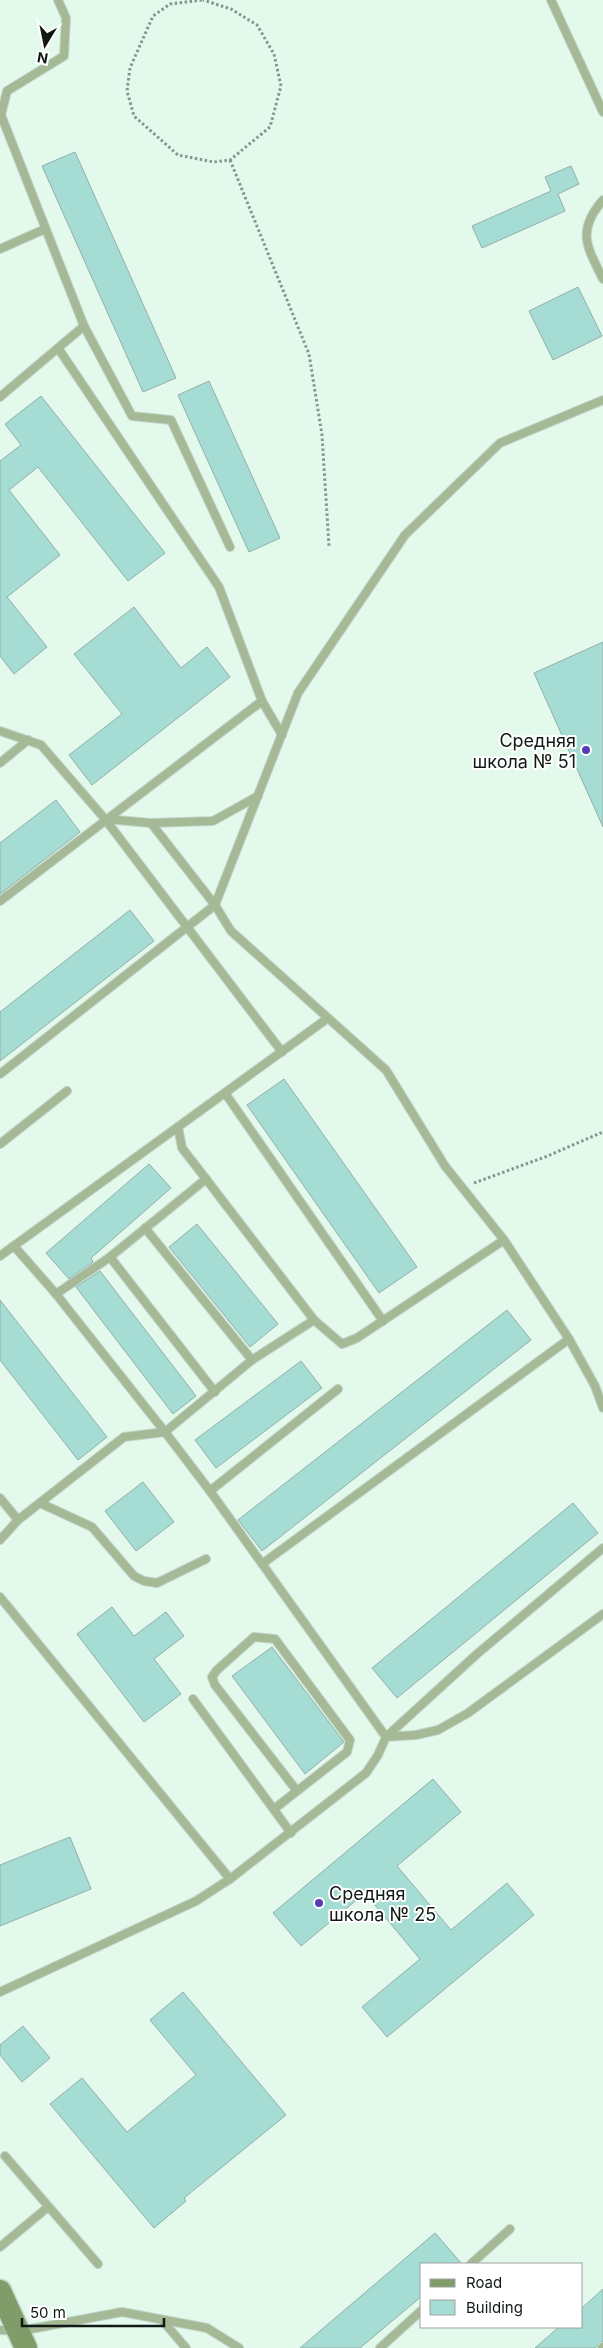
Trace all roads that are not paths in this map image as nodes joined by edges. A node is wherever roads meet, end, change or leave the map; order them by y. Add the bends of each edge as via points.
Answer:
1 (58, 0) edge
2 (551, 0) edge
3 (4, 92) edge
4 (603, 112) edge
5 (603, 200) edge
6 (46, 229) junction
7 (0, 249) edge
8 (603, 279) edge
9 (84, 326) junction
10 (58, 348) junction
11 (0, 397) edge
12 (603, 400) edge
13 (230, 547) dead end
14 (262, 701) junction
15 (0, 731) edge
16 (282, 735) junction
17 (28, 740) junction
18 (0, 763) edge
19 (258, 796) junction
20 (105, 820) junction
21 (151, 822) junction
22 (0, 901) edge
23 (215, 906) junction
24 (188, 927) junction
25 (328, 1018) junction
26 (282, 1052) junction
27 (0, 1074) edge
28 (67, 1091) dead end
29 (225, 1093) junction
30 (178, 1127) junction
31 (0, 1144) edge
32 (206, 1179) junction
33 (145, 1228) junction
34 (504, 1240) junction
35 (14, 1246) junction
36 (0, 1256) edge
37 (110, 1257) junction
38 (56, 1294) junction
39 (314, 1320) junction
40 (384, 1321) junction
41 (570, 1339) junction
42 (252, 1360) junction
43 (338, 1389) dead end
44 (215, 1392) junction
45 (603, 1408) edge
46 (165, 1432) junction
47 (210, 1491) junction
48 (0, 1498) edge
49 (40, 1502) junction
50 (18, 1520) junction
51 (0, 1540) edge
52 (603, 1548) edge
53 (206, 1559) dead end
54 (262, 1564) junction
55 (0, 1597) edge
56 (603, 1614) edge
57 (193, 1699) dead end
58 (386, 1737) junction
59 (297, 1791) junction
60 (274, 1809) junction
61 (291, 1833) junction
62 (230, 1879) junction
63 (0, 1992) edge
64 (5, 2156) dead end
65 (48, 2206) junction
66 (510, 2229) dead end
67 (0, 2247) edge
68 (472, 2263) edge
69 (98, 2264) dead end
70 (0, 2291) edge
71 (420, 2312) edge
72 (162, 2320) junction
73 (15, 2337) edge
74 (186, 2348) edge
75 (238, 2348) edge
76 (380, 2348) edge

1 - 3 lane via 66,18 64,56
2 - 4 lane
3 - 6 lane via 1,115
5 - 8 lane via 591,214 586,244
6 - 7 lane
6 - 9 lane
9 - 10 lane
9 - 13 lane via 132,416 170,420
10 - 11 lane
10 - 14 lane via 219,586
12 - 16 lane via 500,443 406,535 298,693
14 - 16 lane
14 - 20 lane
15 - 17 lane
16 - 19 lane
17 - 18 lane
17 - 20 lane via 41,745
19 - 21 lane via 213,821
19 - 23 lane
20 - 21 lane
20 - 22 lane
20 - 24 lane
21 - 23 lane
23 - 24 lane
23 - 25 lane via 231,931
24 - 26 lane
24 - 27 lane
25 - 26 lane
25 - 34 lane via 386,1070 445,1166
26 - 29 lane
28 - 31 lane
29 - 30 lane
29 - 40 lane
30 - 32 lane via 182,1148
30 - 35 lane
32 - 33 lane
32 - 39 lane
33 - 37 lane
33 - 42 lane
34 - 40 lane
34 - 41 lane
35 - 36 lane
35 - 38 lane
37 - 38 lane
37 - 44 lane
38 - 46 lane
39 - 40 lane via 342,1344
39 - 42 lane
41 - 45 lane
41 - 54 lane
42 - 44 lane
43 - 47 lane
44 - 46 lane
46 - 47 lane
46 - 49 lane via 124,1437
47 - 54 lane
48 - 50 lane
49 - 50 lane
49 - 53 lane via 92,1527 134,1576 144,1580 157,1583
50 - 51 lane
52 - 58 lane via 477,1654
54 - 58 lane
55 - 62 lane
56 - 58 lane via 468,1713 438,1730
57 - 60 lane
58 - 61 lane via 366,1773
59 - 59 lane via 347,1752 350,1740 275,1639 254,1637 212,1678
59 - 60 lane
60 - 61 lane
61 - 62 lane
62 - 63 lane via 196,1901
64 - 65 lane
65 - 67 lane
65 - 69 lane
66 - 68 lane
70 - 73 main road
71 - 76 lane
72 - 73 lane via 122,2312
72 - 74 lane
72 - 75 lane via 207,2328

